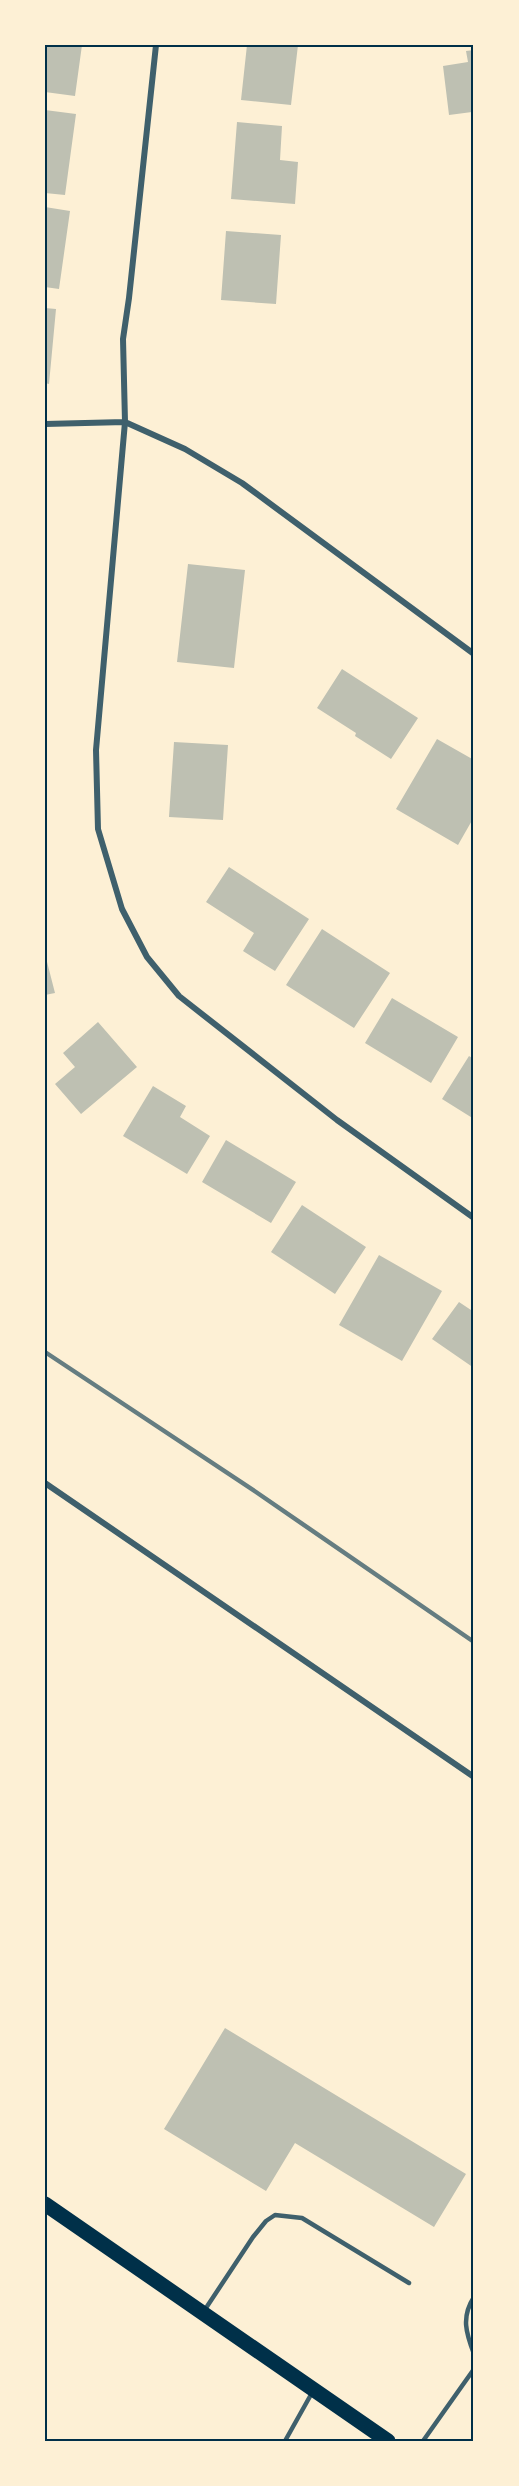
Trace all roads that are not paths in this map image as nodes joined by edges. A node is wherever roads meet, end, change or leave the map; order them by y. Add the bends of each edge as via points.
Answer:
1 (156, 45) edge
2 (125, 422) junction
3 (45, 424) edge
4 (474, 654) edge
5 (474, 1218) edge
6 (45, 1483) edge
7 (474, 1777) edge
8 (45, 2204) edge
9 (409, 2283) dead end
10 (474, 2297) edge
11 (203, 2313) junction
12 (474, 2354) edge
13 (474, 2369) edge
14 (313, 2390) junction
15 (285, 2441) edge
16 (388, 2441) edge
17 (423, 2441) edge

1 - 2 street via 123,339
2 - 3 street
2 - 4 street via 185,449 242,483
2 - 5 street via 96,750 98,829 122,909 147,957 179,996 337,1120
6 - 7 street
8 - 11 main road
9 - 11 lane via 302,2218 275,2215 253,2237
10 - 12 lane via 465,2315
11 - 14 main road
13 - 17 lane
14 - 15 lane
14 - 16 main road

